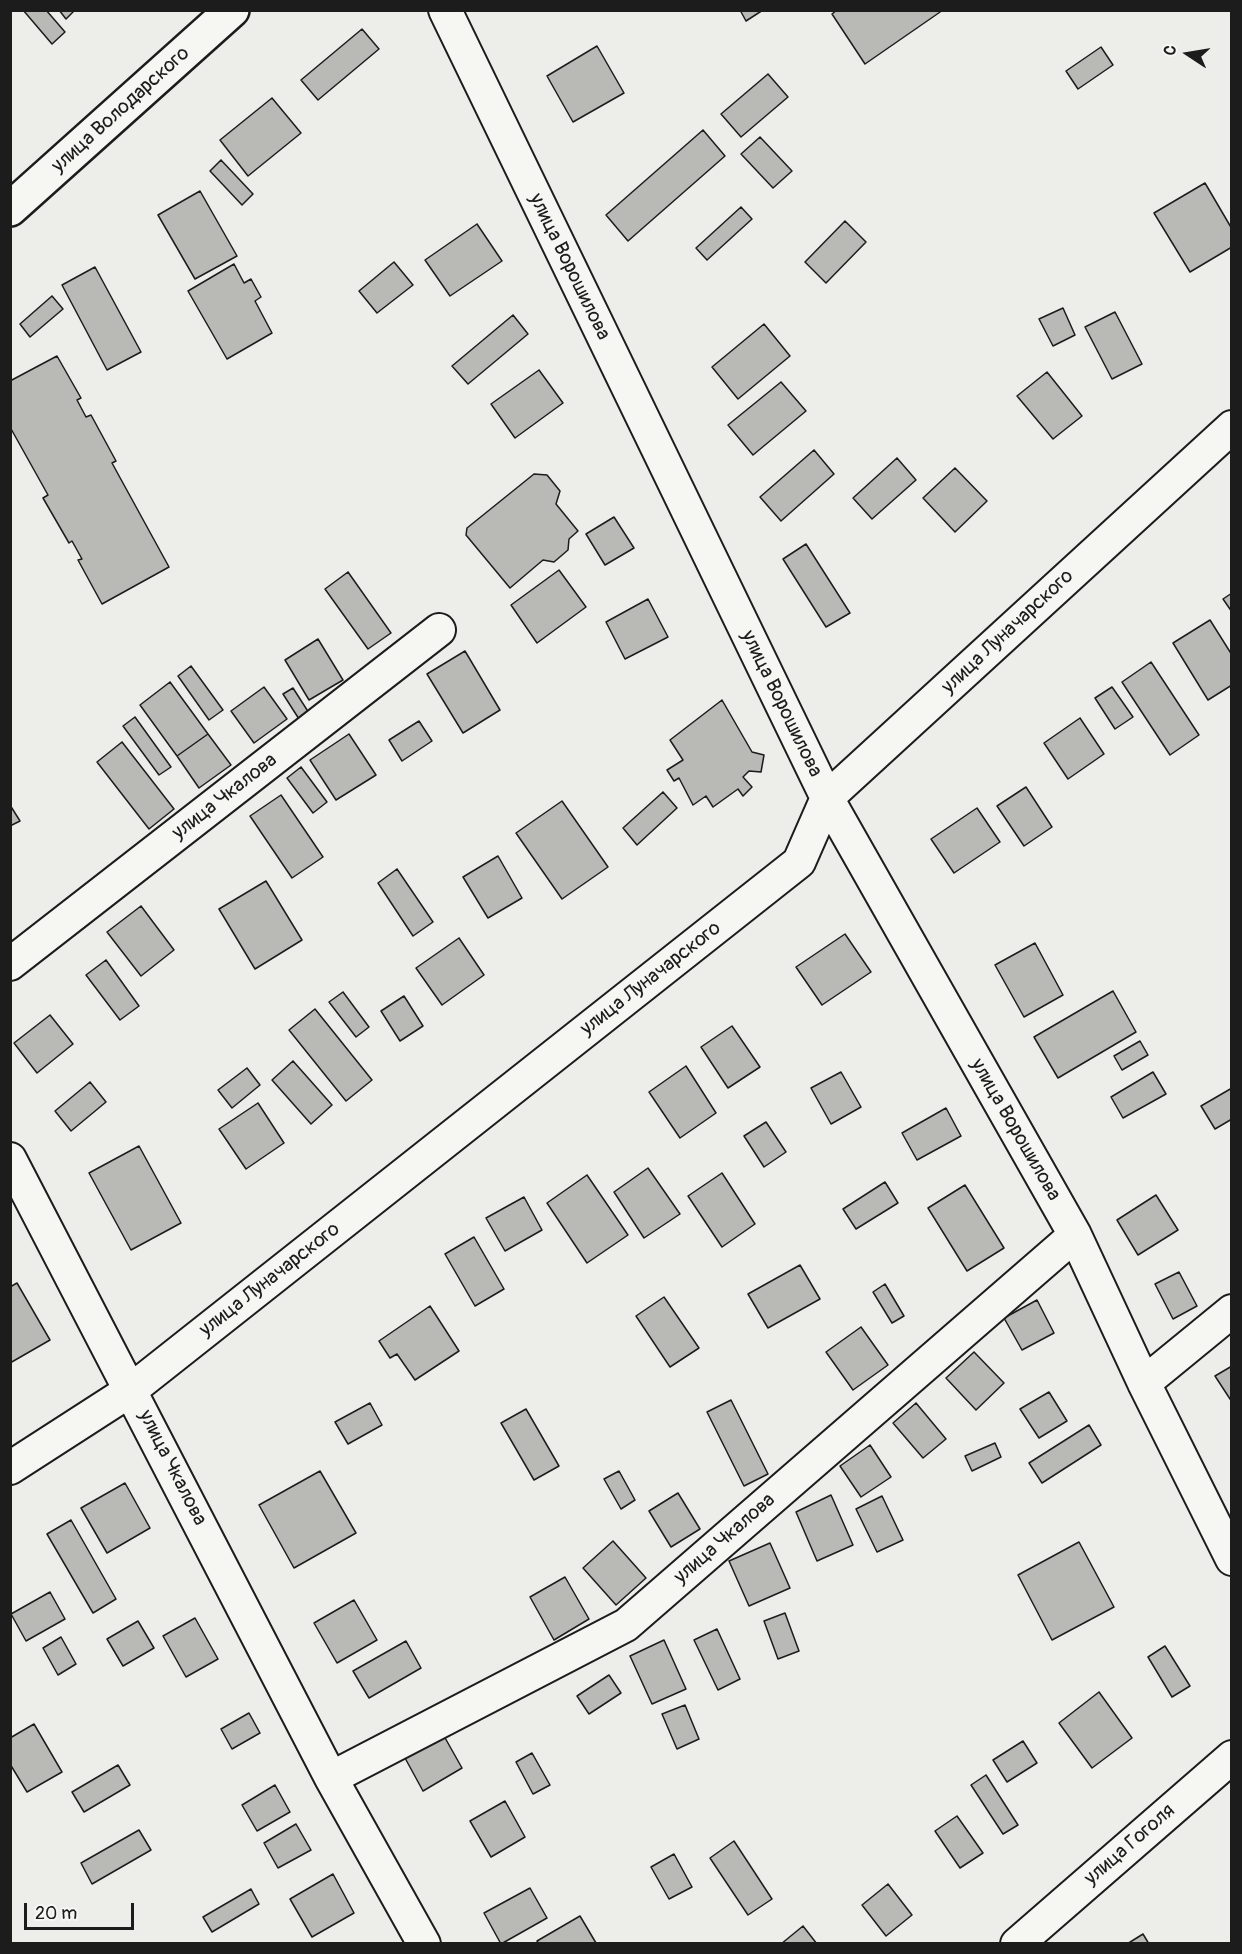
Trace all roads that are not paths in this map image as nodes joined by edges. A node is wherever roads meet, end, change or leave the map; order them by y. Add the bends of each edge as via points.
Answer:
1 (232, 10) edge
2 (445, 10) edge
3 (10, 209) edge
4 (1232, 427) edge
5 (439, 630) dead end
6 (827, 798) junction
7 (10, 964) edge
8 (10, 1159) edge
9 (1075, 1235) junction
10 (1232, 1311) edge
11 (1144, 1383) junction
12 (131, 1390) junction
13 (10, 1468) edge
14 (1232, 1559) edge
15 (1232, 1757) edge
16 (331, 1778) junction
17 (1027, 1940) edge
18 (424, 1944) edge

1 - 3 main road, улица Володарского
2 - 6 street, улица Ворошилова
4 - 6 street, улица Луначарского
5 - 7 street, улица Чкалова
6 - 9 street, улица Ворошилова
6 - 12 street, улица Луначарского via 799,862
8 - 12 street, улица Чкалова
9 - 11 street, улица Ворошилова
9 - 16 street, улица Чкалова via 626,1625
10 - 11 street
11 - 14 street, улица Ворошилова
12 - 13 street, улица Луначарского
12 - 16 street, улица Чкалова
15 - 17 street, улица Гоголя
16 - 18 street, улица Чкалова

